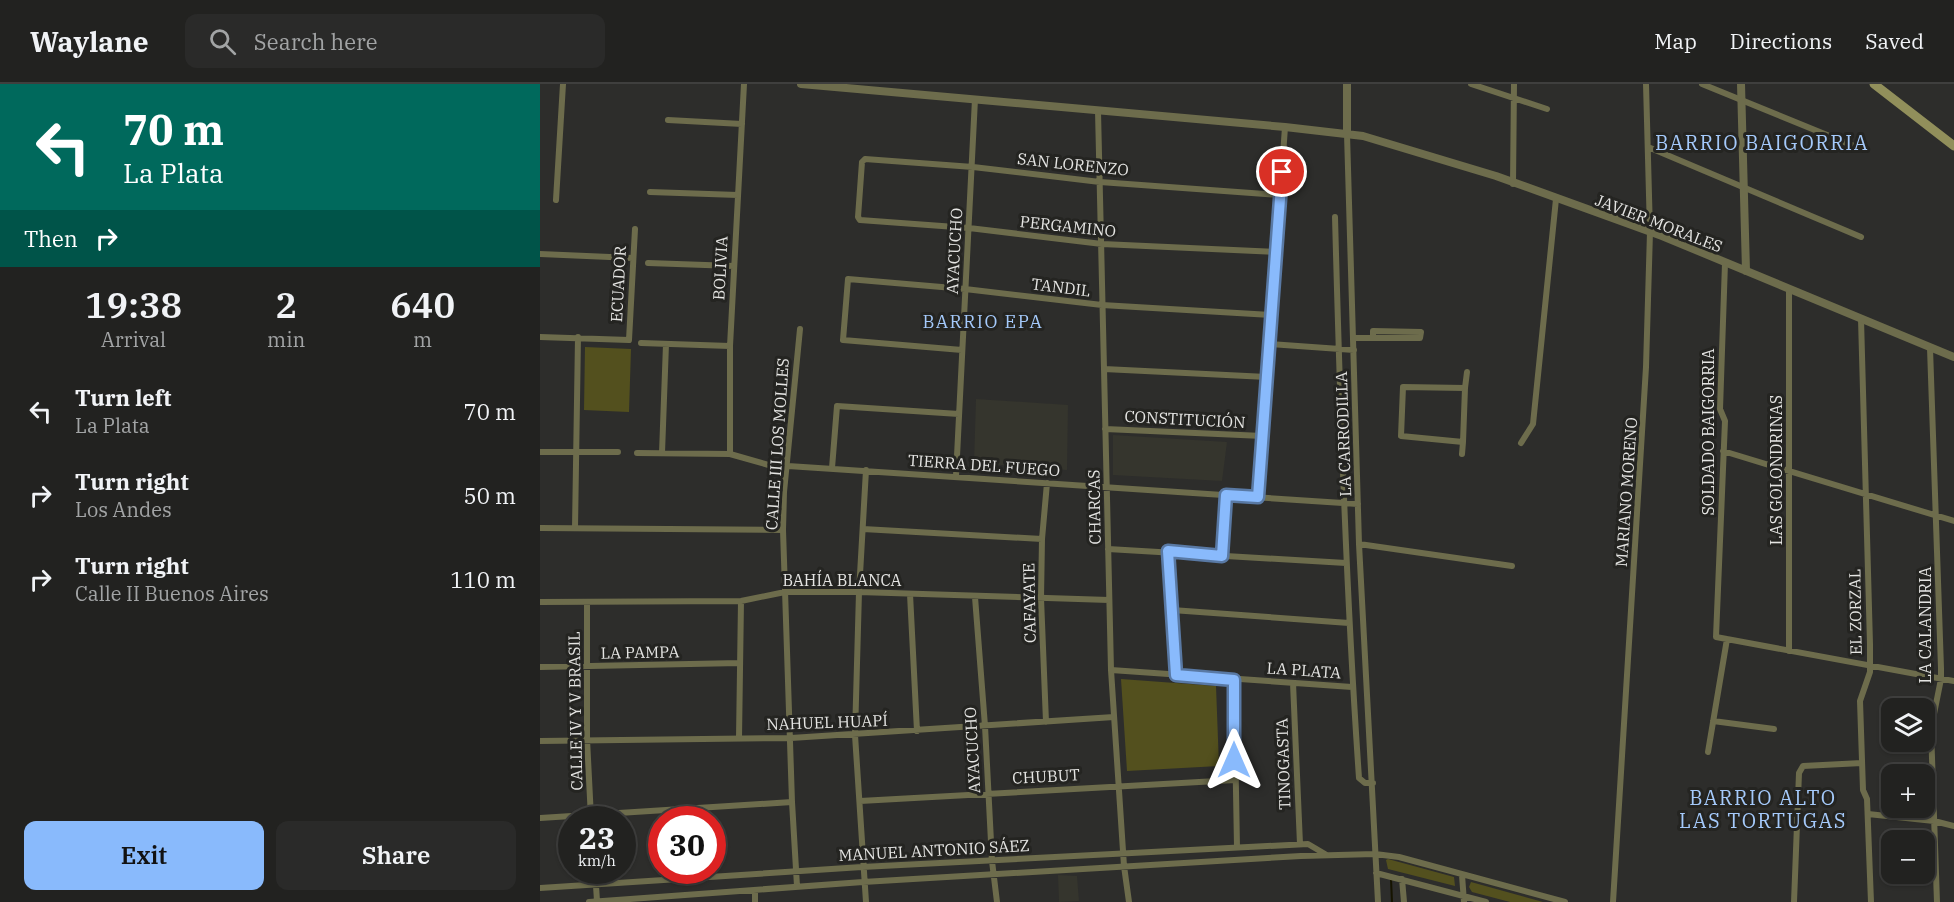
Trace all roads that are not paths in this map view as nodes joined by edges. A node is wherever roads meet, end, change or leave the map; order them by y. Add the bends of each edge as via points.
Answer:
1 (563, 84) edge
2 (744, 84) edge
3 (801, 84) edge
4 (1347, 84) edge
5 (1471, 84) edge
6 (1514, 84) edge
7 (1646, 84) edge
8 (1702, 84) edge
9 (1741, 84) edge
10 (1880, 86) edge
11 (975, 99) junction
12 (1514, 99) junction
13 (1742, 100) junction
14 (1547, 109) dead end
15 (1098, 111) junction
16 (668, 120) dead end
17 (742, 124) junction
18 (1285, 127) junction
19 (1347, 134) junction
20 (1954, 146) edge
21 (1648, 147) junction
22 (1858, 148) dead end
23 (973, 167) junction
24 (1100, 182) junction
25 (1513, 184) junction
26 (1744, 188) junction
27 (650, 192) dead end
28 (738, 195) junction
29 (1280, 195) junction
30 (1556, 199) junction
31 (556, 200) dead end
32 (1335, 217) dead end
33 (859, 219) joint
34 (969, 228) junction
35 (635, 229) dead end
36 (1650, 232) junction
37 (1861, 237) dead end
38 (1102, 244) junction
39 (1276, 252) junction
40 (540, 254) edge
41 (633, 258) junction
42 (648, 262) dead end
43 (1725, 262) junction
44 (734, 266) junction
45 (1746, 271) junction
46 (966, 289) junction
47 (1789, 290) junction
48 (1102, 305) junction
49 (1272, 315) junction
50 (1861, 319) junction
51 (800, 328) dead end
52 (540, 337) edge
53 (578, 337) junction
54 (1354, 338) junction
55 (1373, 338) junction
56 (641, 343) dead end
57 (666, 344) junction
58 (1269, 344) junction
59 (730, 346) junction
60 (1930, 348) junction
61 (1338, 350) junction
62 (1354, 350) junction
63 (962, 351) junction
64 (1954, 357) edge
65 (1104, 369) junction
66 (1467, 372) dead end
67 (1267, 377) junction
68 (1466, 388) junction
69 (959, 414) junction
70 (1106, 429) junction
71 (1263, 436) junction
72 (1463, 442) junction
73 (1521, 443) dead end
74 (1723, 451) junction
75 (618, 452) dead end
76 (540, 453) edge
77 (576, 453) junction
78 (637, 453) dead end
79 (662, 453) junction
80 (729, 454) junction
81 (1462, 454) dead end
82 (772, 466) dead end
83 (788, 466) junction
84 (832, 468) junction
85 (866, 470) junction
86 (1790, 472) junction
87 (956, 476) junction
88 (1047, 483) junction
89 (1107, 486) junction
90 (1226, 495) junction
91 (1866, 495) junction
92 (1258, 497) junction
93 (1343, 503) junction
94 (1358, 504) junction
95 (1937, 516) junction
96 (1954, 521) edge
97 (540, 528) edge
98 (575, 528) junction
99 (863, 529) junction
100 (783, 530) junction
101 (1042, 539) junction
102 (1359, 544) junction
103 (1108, 549) junction
104 (1168, 551) junction
105 (1222, 556) junction
106 (1346, 563) junction
107 (1512, 566) dead end
108 (785, 592) junction
109 (859, 592) junction
110 (910, 594) junction
111 (975, 597) junction
112 (1041, 598) junction
113 (1109, 600) junction
114 (741, 601) junction
115 (540, 602) edge
116 (587, 602) junction
117 (1172, 610) junction
118 (1349, 623) junction
119 (1727, 639) junction
120 (1789, 651) junction
121 (740, 663) junction
122 (1870, 665) junction
123 (540, 667) edge
124 (586, 667) junction
125 (1111, 670) junction
126 (1176, 675) junction
127 (1941, 679) junction
128 (1234, 680) junction
129 (1954, 681) edge
130 (1293, 683) junction
131 (1352, 687) junction
132 (1114, 717) junction
133 (1713, 721) junction
134 (1046, 722) junction
135 (985, 726) junction
136 (1774, 729) dead end
137 (916, 731) junction
138 (855, 735) junction
139 (739, 738) junction
140 (790, 738) junction
141 (587, 739) junction
142 (540, 741) edge
143 (1708, 752) dead end
144 (1862, 763) junction
145 (1235, 780) junction
146 (1373, 783) junction
147 (1119, 786) junction
148 (988, 794) junction
149 (860, 801) junction
150 (792, 802) junction
151 (590, 806) edge
152 (636, 814) edge
153 (1868, 814) junction
154 (540, 818) edge
155 (558, 818) edge
156 (1934, 821) junction
157 (1954, 826) edge
158 (1300, 844) junction
159 (1237, 847) junction
160 (1123, 854) junction
161 (1326, 854) junction
162 (1375, 854) junction
163 (992, 861) junction
164 (1124, 866) junction
165 (862, 867) junction
166 (797, 872) junction
167 (993, 873) junction
168 (1376, 873) junction
169 (1462, 875) junction
170 (1402, 879) junction
171 (636, 882) edge
172 (863, 882) junction
173 (596, 884) joint
174 (797, 886) junction
175 (540, 888) edge
176 (754, 891) junction
177 (1464, 899) edge
178 (625, 901) edge
179 (589, 902) edge
180 (597, 902) edge
181 (755, 902) edge
182 (866, 902) edge
183 (997, 902) edge
184 (1129, 902) edge
185 (1378, 902) edge
186 (1404, 902) edge
187 (1486, 902) edge
188 (1565, 902) edge
189 (1613, 902) edge
190 (1794, 902) edge
191 (1871, 902) edge
192 (1937, 902) edge

1 - 31 street
2 - 17 street, BOLIVIA
3 - 11 street, JAVIER MORALES
4 - 19 street, LA CARRODILLA
5 - 12 street
6 - 12 street
7 - 21 street, MARIANO MORENO
8 - 13 street
9 - 13 street
10 - 20 main road
11 - 15 street, JAVIER MORALES
11 - 23 street, AYACUCHO
12 - 14 street
12 - 25 street
13 - 22 street
13 - 26 street
15 - 18 street, JAVIER MORALES
15 - 24 street, CHARCAS
16 - 17 street
17 - 28 street, BOLIVIA
18 - 19 street, JAVIER MORALES
18 - 29 street
19 - 25 street, JAVIER MORALES
19 - 54 street, LA CARRODILLA
21 - 26 street
21 - 36 street, MARIANO MORENO
23 - 24 street, SAN LORENZO
23 - 33 street, SAN LORENZO via 864,159
23 - 34 street, AYACUCHO
24 - 29 street, SAN LORENZO
24 - 38 street, CHARCAS
25 - 30 street, JAVIER MORALES
26 - 37 street
26 - 45 street
27 - 28 street
28 - 44 street, BOLIVIA
29 - 39 street
30 - 36 street, JAVIER MORALES
30 - 73 street via 1533,424
32 - 61 street, LA CARRODILLA
33 - 34 street, PERGAMINO
34 - 38 street, PERGAMINO
34 - 46 street, AYACUCHO
35 - 41 street, ECUADOR
36 - 43 street, JAVIER MORALES
36 - 189 street, MARIANO MORENO via 1642,445
38 - 39 street, PERGAMINO
38 - 48 street, CHARCAS
39 - 49 street
40 - 41 street
41 - 53 street, ECUADOR via 629,340
42 - 44 street
43 - 45 street, JAVIER MORALES
43 - 74 street, SOLDADO BAIGORRIA via 1720,409 1725,421
44 - 59 street, BOLIVIA
45 - 47 street, JAVIER MORALES
46 - 48 street, TANDIL
46 - 63 street, AYACUCHO
46 - 63 street, TANDIL via 848,279 843,340
47 - 50 street, JAVIER MORALES
47 - 86 street, LAS GOLONDRINAS
48 - 49 street, TANDIL
48 - 65 street, CHARCAS
49 - 58 street
50 - 60 street, JAVIER MORALES
50 - 91 street, EL ZORZAL
51 - 83 street, CALLE III LOS MOLLES
52 - 53 street
53 - 77 street
54 - 55 street
54 - 62 street, LA CARRODILLA
55 - 55 street via 1420,338 1420,332 1373,331
56 - 57 street
57 - 59 street
57 - 79 street
58 - 61 street
58 - 67 street
59 - 80 street, BOLIVIA
60 - 64 street, JAVIER MORALES
60 - 95 street, LA CALANDRIA
61 - 62 street
61 - 93 street, LA CARRODILLA
62 - 94 street, LA CARRODILLA
63 - 69 street, AYACUCHO
65 - 67 street
65 - 70 street, CHARCAS
66 - 68 street
67 - 71 street
68 - 72 street
68 - 72 street via 1403,387 1401,436
69 - 84 street via 837,406
69 - 87 street, AYACUCHO
70 - 71 street, CONSTITUCIÓN
70 - 89 street, CHARCAS
71 - 92 street
72 - 81 street
74 - 86 street
74 - 119 street, SOLDADO BAIGORRIA via 1716,637
75 - 77 street
76 - 77 street
77 - 98 street
78 - 79 street
79 - 80 street
80 - 82 street
83 - 84 street, TIERRA DEL FUEGO
83 - 100 street, CALLE III LOS MOLLES
84 - 85 street, TIERRA DEL FUEGO
85 - 87 street, TIERRA DEL FUEGO
85 - 99 street
86 - 91 street
86 - 120 street, LAS GOLONDRINAS
87 - 88 street, TIERRA DEL FUEGO
88 - 89 street, TIERRA DEL FUEGO
88 - 101 street, CAFAYATE
89 - 90 street, TIERRA DEL FUEGO
89 - 103 street, CHARCAS
90 - 92 street, TIERRA DEL FUEGO
90 - 105 street
91 - 95 street
91 - 122 street, EL ZORZAL
92 - 93 street, TIERRA DEL FUEGO
93 - 94 street, TIERRA DEL FUEGO
93 - 106 street, LA CARRODILLA
94 - 102 street, LA CARRODILLA
95 - 96 street
95 - 127 street, LA CALANDRIA
97 - 98 street
98 - 100 street
99 - 101 street
99 - 109 street
100 - 108 street, CALLE III LOS MOLLES
101 - 112 street, CAFAYATE
102 - 107 street
102 - 146 street, LA CARRODILLA
103 - 104 street
103 - 113 street, CHARCAS
104 - 105 street
104 - 117 street
105 - 106 street
106 - 118 street, LA CARRODILLA
108 - 109 street, BAHÍA BLANCA
108 - 114 street, BAHÍA BLANCA
108 - 140 street, CALLE III LOS MOLLES
109 - 110 street, BAHÍA BLANCA
109 - 138 street
110 - 111 street, BAHÍA BLANCA
110 - 137 street
111 - 112 street, BAHÍA BLANCA
111 - 135 street, AYACUCHO
112 - 113 street, BAHÍA BLANCA
112 - 134 street, CAFAYATE
113 - 125 street, CHARCAS
114 - 116 street, BAHÍA BLANCA
114 - 121 street
115 - 116 street, BAHÍA BLANCA
116 - 124 street, CALLE IV Y V BRASIL
117 - 118 street
117 - 126 street
118 - 131 street, LA CARRODILLA
119 - 120 street
119 - 133 street
120 - 122 street
121 - 124 street, LA PAMPA
121 - 139 street
122 - 127 street
122 - 144 street, EL ZORZAL via 1860,701
123 - 124 street, LA PAMPA
124 - 141 street, CALLE IV Y V BRASIL
125 - 126 street, LA PLATA
125 - 132 street, CHARCAS
126 - 128 street, LA PLATA
127 - 129 street
127 - 156 street, LA CALANDRIA via 1931,729
128 - 130 street, LA PLATA
128 - 145 street
130 - 131 street, LA PLATA
130 - 158 street, TINOGASTA
131 - 146 street, LA CARRODILLA via 1359,778
132 - 134 street, NAHUEL HUAPÍ
132 - 147 street, CHARCAS
133 - 136 street
133 - 143 street
134 - 135 street, NAHUEL HUAPÍ
135 - 137 street, NAHUEL HUAPÍ
135 - 148 street, AYACUCHO
137 - 138 street, NAHUEL HUAPÍ
138 - 140 street, NAHUEL HUAPÍ
138 - 149 street
139 - 140 street, NAHUEL HUAPÍ
139 - 141 street, NAHUEL HUAPÍ
140 - 150 street, CALLE III LOS MOLLES
141 - 142 street, NAHUEL HUAPÍ
141 - 151 street, CALLE IV Y V BRASIL
144 - 153 street, EL ZORZAL
144 - 190 street via 1803,766 1799,773
145 - 147 street, CHUBUT
145 - 159 street
146 - 162 street, LA CARRODILLA
147 - 148 street, CHUBUT
147 - 160 street, CHARCAS
148 - 149 street, CHUBUT
148 - 163 street, AYACUCHO
149 - 165 street
150 - 152 street
150 - 166 street, CALLE III LOS MOLLES
153 - 156 street
153 - 191 street, EL ZORZAL
154 - 155 street
156 - 157 street
156 - 192 street, LA CALANDRIA
158 - 159 street, MANUEL ANTONIO SÁEZ
158 - 161 street, MANUEL ANTONIO SÁEZ
159 - 160 street, MANUEL ANTONIO SÁEZ
160 - 163 street, MANUEL ANTONIO SÁEZ
160 - 164 street, CHARCAS
161 - 162 street, MANUEL ANTONIO SÁEZ
161 - 164 street, MANUEL ANTONIO SÁEZ
162 - 168 street, LA CARRODILLA
162 - 169 street, MANUEL ANTONIO SÁEZ
163 - 165 street, MANUEL ANTONIO SÁEZ
163 - 167 street, AYACUCHO
164 - 167 street, MANUEL ANTONIO SÁEZ
164 - 184 street, CHARCAS
165 - 166 street, MANUEL ANTONIO SÁEZ
165 - 172 street
166 - 171 street, MANUEL ANTONIO SÁEZ
166 - 174 street, CALLE III LOS MOLLES
167 - 172 street, MANUEL ANTONIO SÁEZ
167 - 183 street, AYACUCHO
168 - 170 street
168 - 185 street, LA CARRODILLA
169 - 177 street
169 - 188 street, MANUEL ANTONIO SÁEZ
170 - 177 street
170 - 186 street
172 - 174 street, MANUEL ANTONIO SÁEZ
172 - 182 street
173 - 175 street, MANUEL ANTONIO SÁEZ
173 - 180 street
174 - 176 street, MANUEL ANTONIO SÁEZ
176 - 178 street, MANUEL ANTONIO SÁEZ
176 - 181 street
177 - 187 street
178 - 180 street, MANUEL ANTONIO SÁEZ
179 - 180 street, MANUEL ANTONIO SÁEZ

